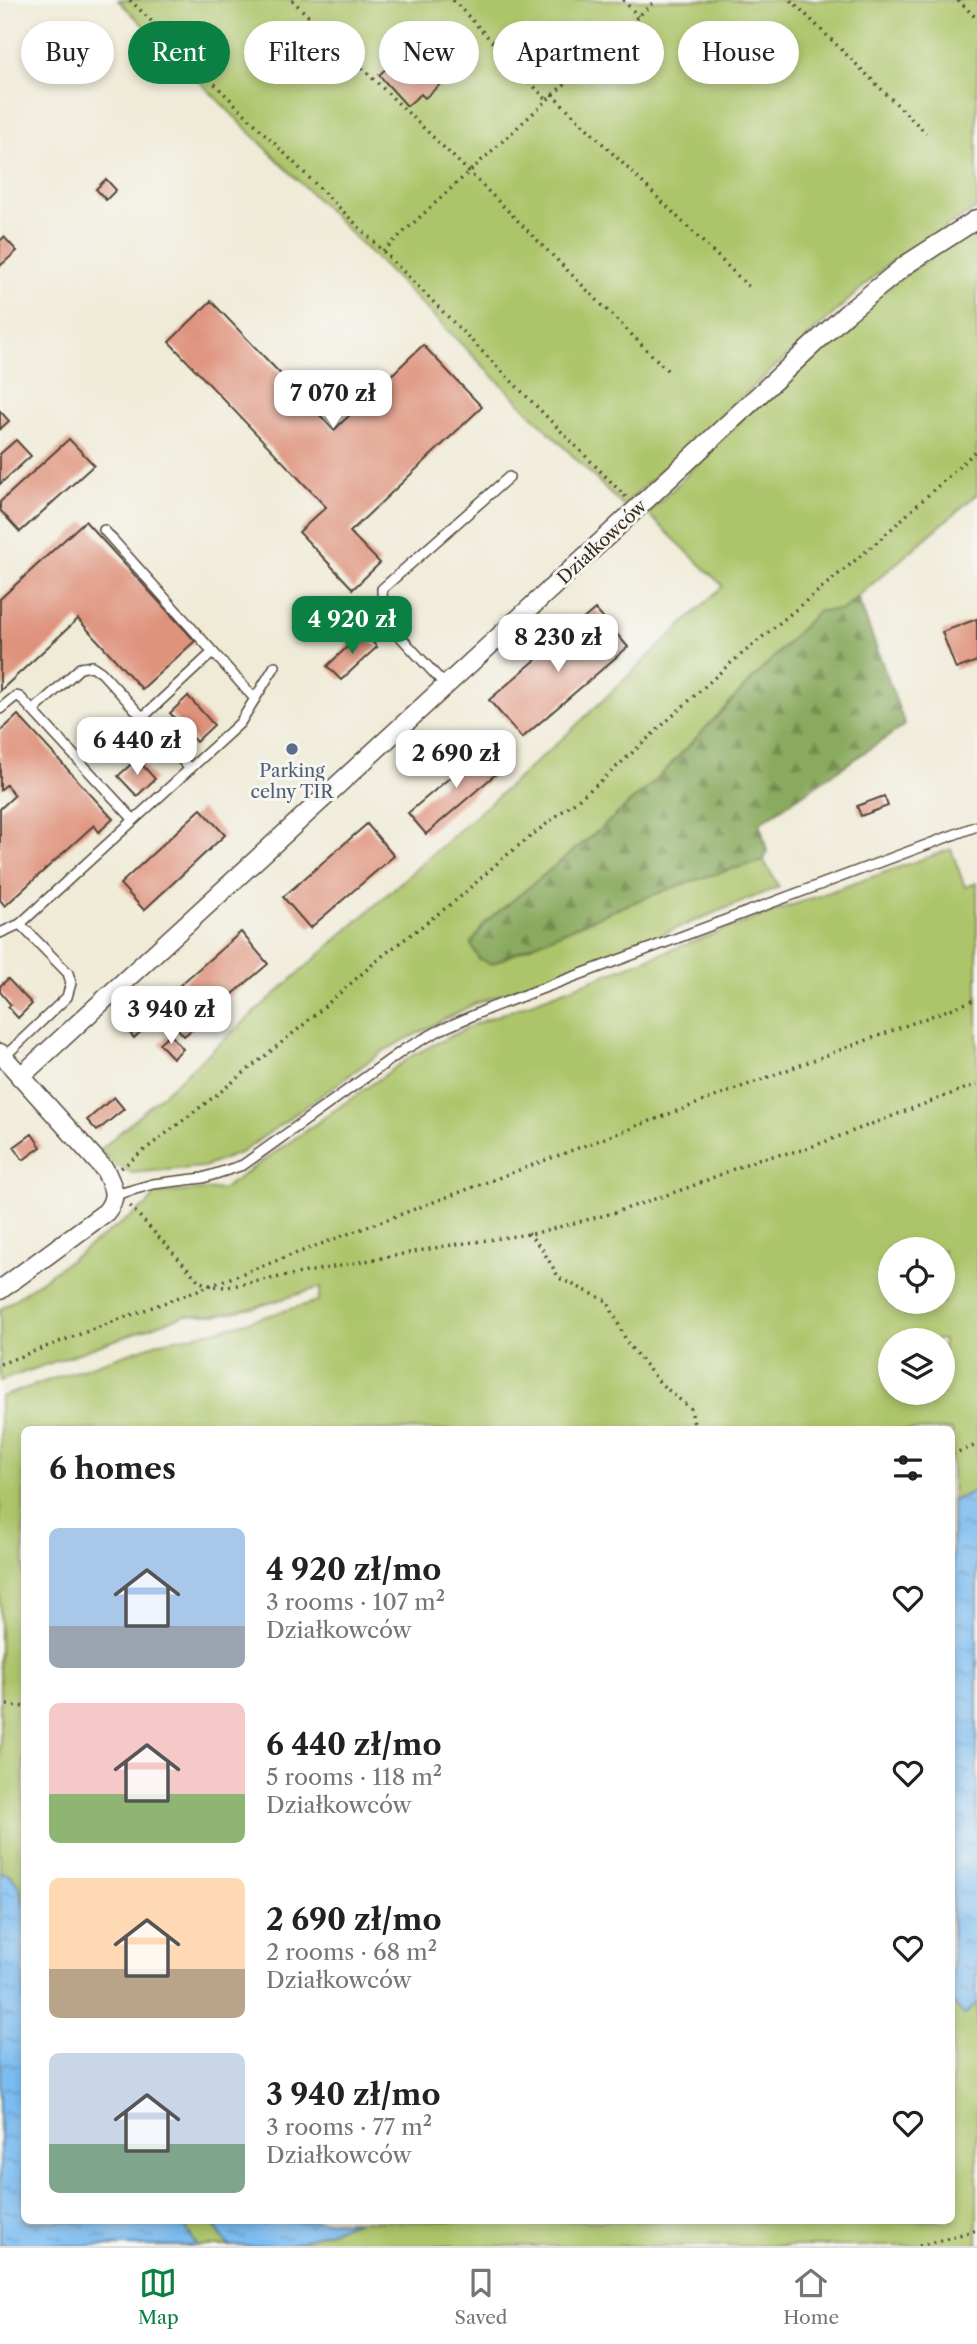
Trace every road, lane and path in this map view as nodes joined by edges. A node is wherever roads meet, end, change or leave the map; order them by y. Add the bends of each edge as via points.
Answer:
1 (130, 0) edge
2 (292, 0) edge
3 (453, 0) edge
4 (623, 0) edge
5 (656, 0) edge
6 (791, 0) edge
7 (958, 0) edge
8 (638, 16) junction
9 (977, 19) edge
10 (552, 93) junction
11 (546, 99) junction
12 (926, 133) dead end
13 (468, 171) junction
14 (977, 219) edge
15 (383, 251) junction
16 (751, 289) dead end
17 (669, 372) dead end
18 (977, 450) edge
19 (509, 477) dead end
20 (638, 508) junction
21 (104, 530) dead end
22 (213, 652) junction
23 (275, 666) dead end
24 (446, 686) junction
25 (255, 699) junction
26 (0, 709) edge
27 (34, 710) junction
28 (143, 718) junction
29 (190, 769) junction
30 (134, 820) junction
31 (977, 826) edge
32 (20, 924) junction
33 (0, 933) edge
34 (977, 999) edge
35 (2, 1055) edge
36 (20, 1077) junction
37 (977, 1084) edge
38 (112, 1186) junction
39 (528, 1233) junction
40 (212, 1286) junction
41 (0, 1290) edge
42 (0, 1364) edge
43 (694, 1426) edge
44 (977, 1445) edge
45 (955, 1453) edge
46 (0, 1704) edge
47 (21, 1707) edge
48 (977, 2230) edge
49 (919, 2246) edge

1 - 15 path
2 - 13 path
3 - 11 path
4 - 8 path
5 - 8 path
6 - 12 path
7 - 9 path
8 - 10 path
10 - 11 path
10 - 16 path
11 - 13 path
13 - 15 path
13 - 17 path
14 - 20 street, Działkowców via 877,287
15 - 20 path
18 - 38 path via 600,782 381,957
19 - 24 lane via 382,589 383,618
20 - 24 street, Działkowców
21 - 22 lane
22 - 25 lane
22 - 28 lane
23 - 25 lane
24 - 36 street, Działkowców
25 - 29 lane via 240,723
26 - 27 lane via 16,696
27 - 28 lane via 80,668 92,666
27 - 30 lane
28 - 29 lane
29 - 30 lane
30 - 32 lane
31 - 38 lane via 440,1030 397,1054 243,1165 203,1178
32 - 33 lane
32 - 35 lane via 68,973 71,983 67,997
34 - 40 path
35 - 36 street
36 - 38 street via 104,1170
37 - 39 path via 803,1150 758,1159 613,1213
38 - 40 path via 200,1282
38 - 41 street via 113,1203 106,1212
39 - 40 path
39 - 43 path via 559,1278 607,1301 628,1344 691,1409
40 - 42 path
44 - 45 path
46 - 47 path
48 - 49 path

